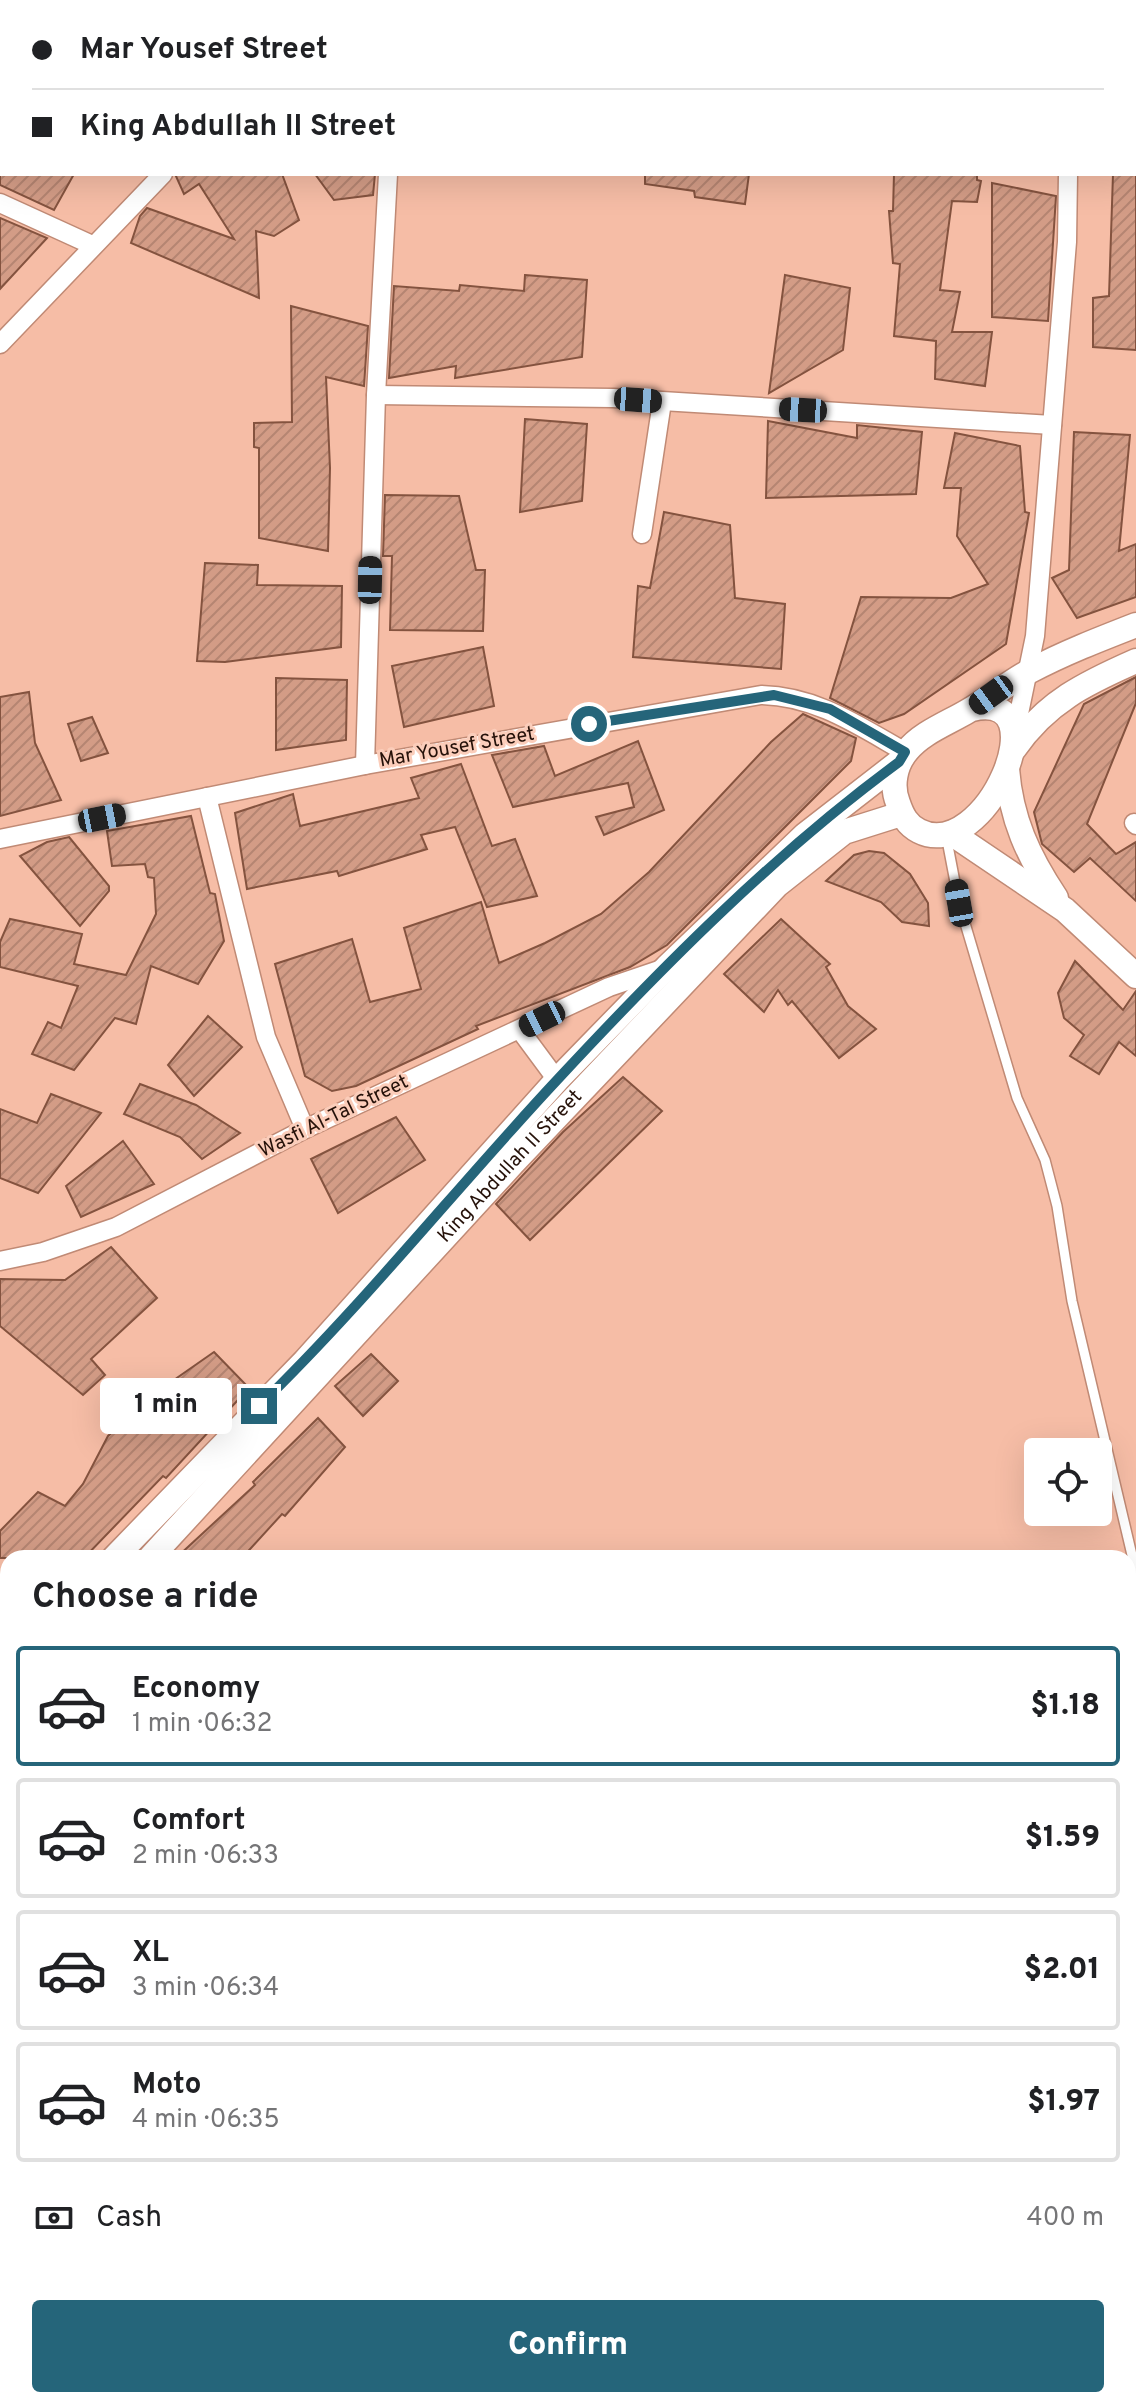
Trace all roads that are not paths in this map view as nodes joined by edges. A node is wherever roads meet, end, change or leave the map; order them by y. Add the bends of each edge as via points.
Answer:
1 (161, 176) edge
2 (388, 176) edge
3 (1068, 176) edge
4 (0, 203) edge
5 (92, 245) junction
6 (0, 344) edge
7 (376, 395) junction
8 (662, 402) junction
9 (1052, 425) junction
10 (642, 534) dead end
11 (1136, 625) edge
12 (1136, 661) edge
13 (1030, 671) junction
14 (972, 709) junction
15 (1012, 750) junction
16 (902, 757) junction
17 (365, 765) junction
18 (207, 797) junction
19 (901, 814) junction
20 (948, 834) junction
21 (0, 839) edge
22 (1065, 910) junction
23 (667, 967) junction
24 (1136, 976) edge
25 (520, 1030) junction
26 (557, 1080) junction
27 (305, 1129) junction
28 (0, 1261) edge
29 (122, 1550) edge
30 (157, 1550) edge
31 (1131, 1550) edge

1 - 5 street
2 - 7 street
3 - 9 street
4 - 5 street
5 - 6 street
7 - 8 street
7 - 17 street
8 - 9 street
8 - 10 street
9 - 13 street
11 - 13 main road
12 - 15 main road via 1065,695
13 - 14 main road
13 - 15 street
14 - 15 main road via 986,705 1011,720
14 - 16 main road via 916,741
15 - 20 main road via 986,805
15 - 22 main road via 1009,794 1022,841
16 - 17 street, Mar Yousef Street via 830,709 761,695
16 - 19 main road via 895,779
16 - 23 main road, King Abdullah II Street via 805,835
17 - 18 street, Mar Yousef Street
18 - 21 street, Mar Yousef Street
18 - 27 street via 266,1037
19 - 20 main road via 921,832
19 - 30 main road, King Abdullah II Street via 844,832 777,885
20 - 22 main road
20 - 31 lane via 959,903 1012,1083 1045,1160 1057,1206 1072,1301
22 - 24 main road
23 - 25 street, Wasfi Al-Tal Street via 609,987
23 - 26 main road, King Abdullah II Street
25 - 26 street
25 - 27 street, Wasfi Al-Tal Street
26 - 29 main road, King Abdullah II Street via 305,1361
27 - 28 street, Wasfi Al-Tal Street via 116,1227

